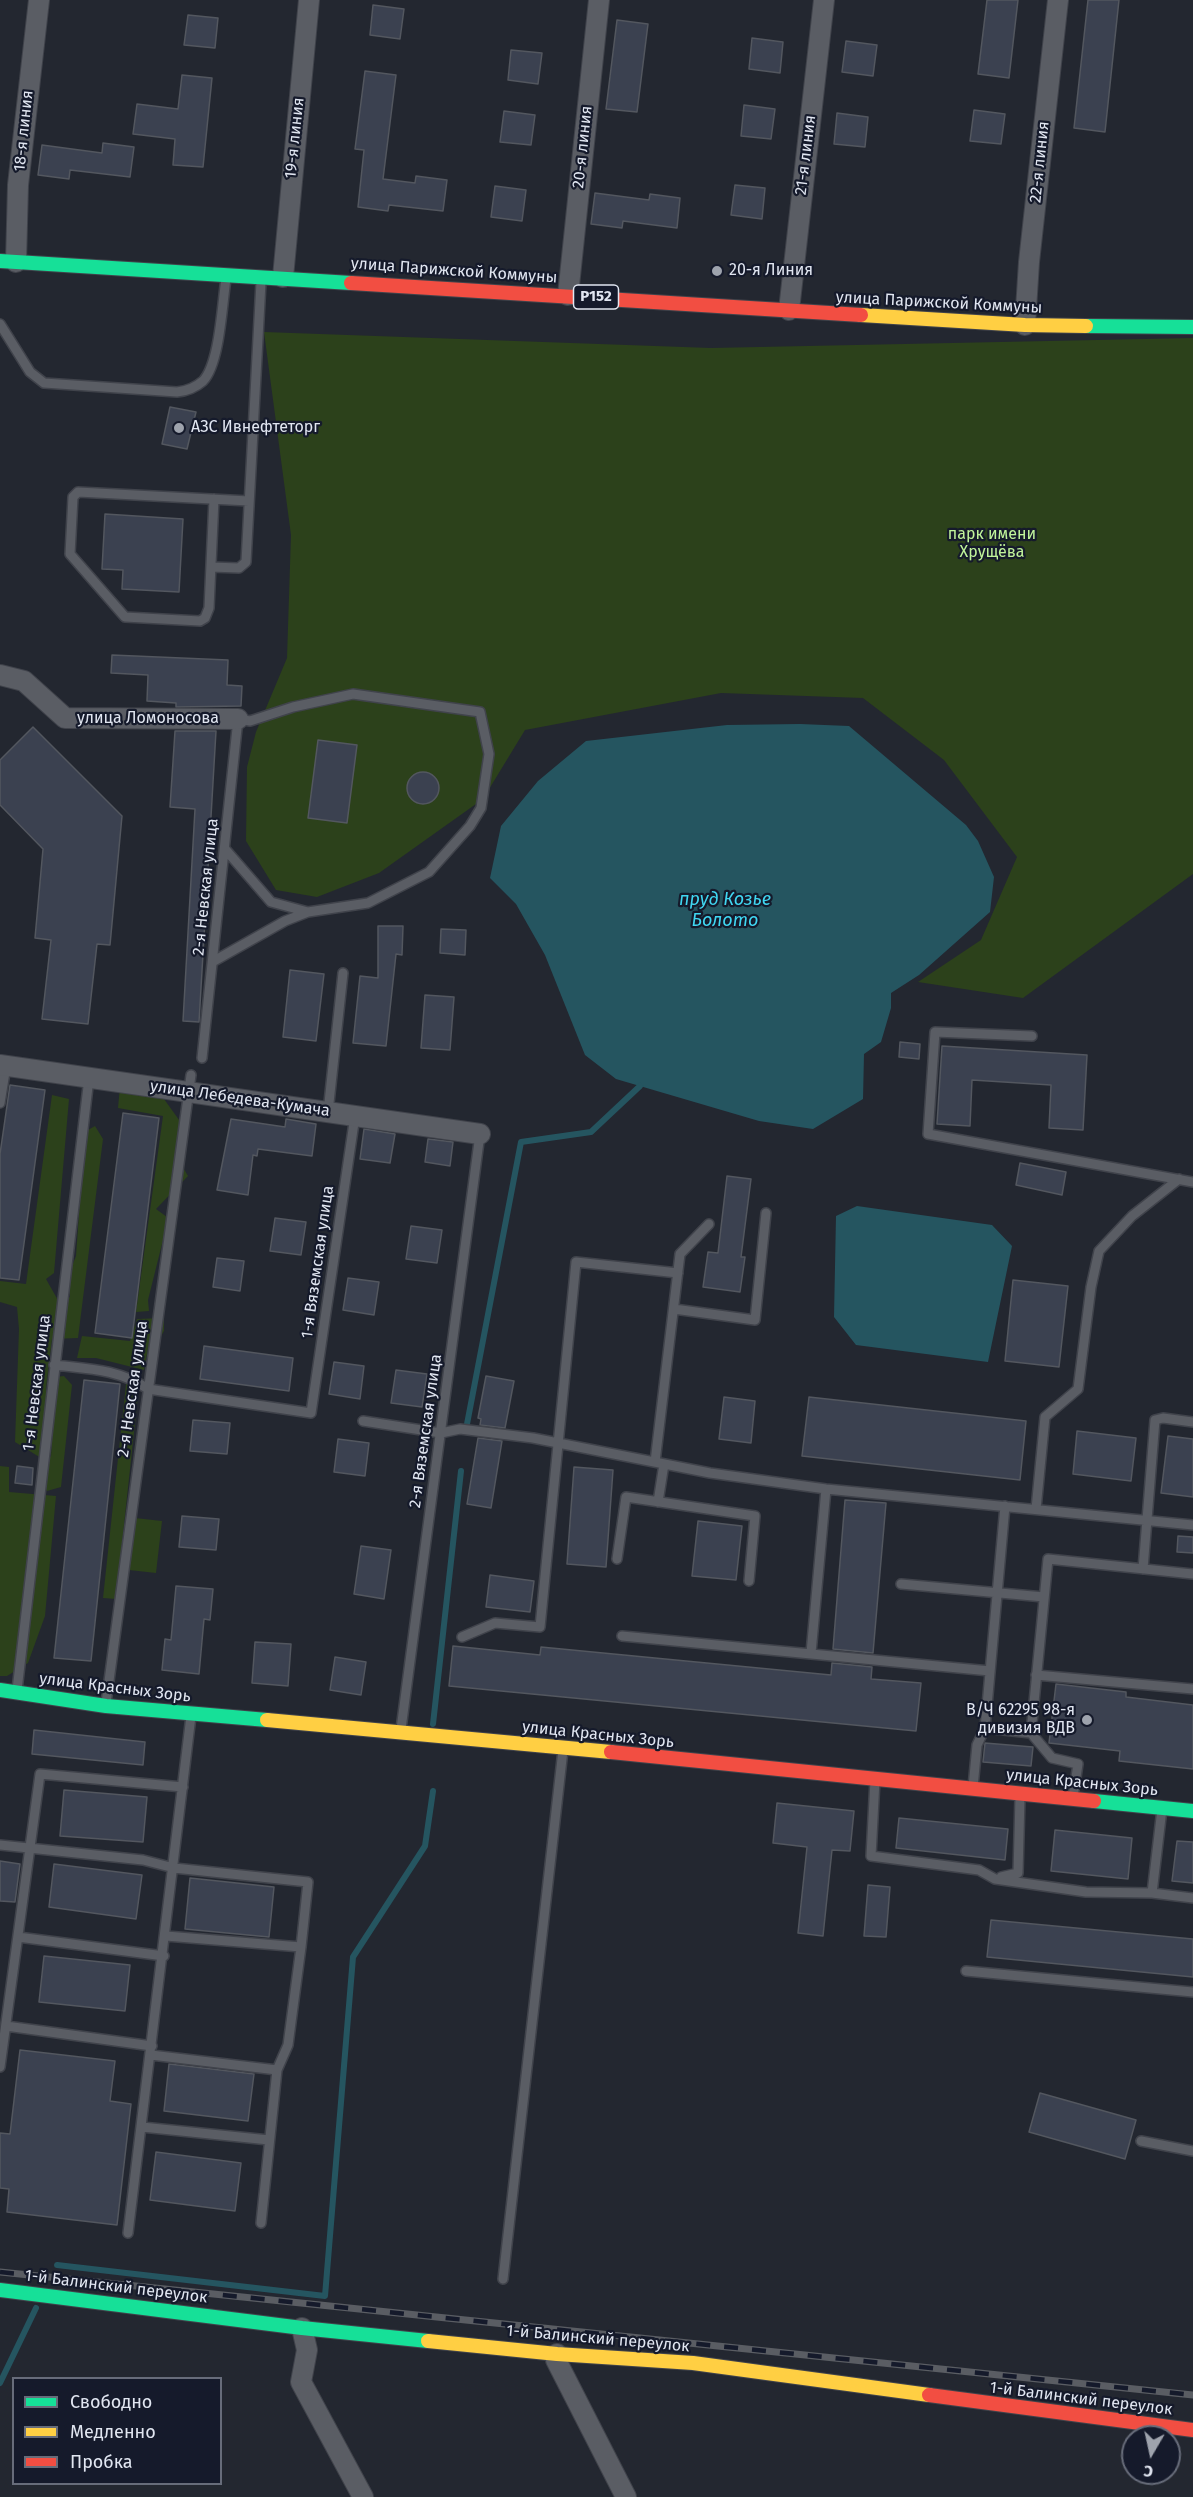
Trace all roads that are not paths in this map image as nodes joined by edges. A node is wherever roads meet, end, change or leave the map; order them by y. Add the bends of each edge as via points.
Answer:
1 (39, 0) edge
2 (309, 0) edge
3 (599, 0) edge
4 (824, 0) edge
5 (1058, 0) edge
6 (8, 261) edge
7 (227, 274) junction
8 (262, 277) junction
9 (283, 277) junction
10 (568, 295) junction
11 (789, 310) junction
12 (0, 324) edge
13 (1025, 325) junction
14 (1193, 327) edge
15 (214, 500) junction
16 (249, 501) junction
17 (211, 567) junction
18 (0, 675) edge
19 (238, 719) junction
20 (225, 849) junction
21 (308, 912) junction
22 (214, 961) junction
23 (343, 973) dead end
24 (1032, 1036) dead end
25 (202, 1058) dead end
26 (3, 1065) edge
27 (89, 1077) junction
28 (190, 1084) junction
29 (0, 1103) edge
30 (328, 1112) junction
31 (355, 1116) junction
32 (480, 1134) joint
33 (1179, 1179) junction
34 (1193, 1182) edge
35 (766, 1213) dead end
36 (709, 1224) dead end
37 (678, 1273) junction
38 (674, 1310) junction
39 (54, 1365) junction
40 (148, 1389) junction
41 (363, 1421) dead end
42 (1193, 1422) edge
43 (441, 1433) junction
44 (557, 1442) junction
45 (660, 1463) junction
46 (826, 1489) junction
47 (658, 1502) junction
48 (1005, 1506) junction
49 (1036, 1509) junction
50 (1147, 1520) junction
51 (1193, 1525) edge
52 (617, 1559) dead end
53 (1143, 1569) junction
54 (1193, 1574) edge
55 (748, 1581) dead end
56 (901, 1584) dead end
57 (997, 1593) junction
58 (1044, 1597) junction
59 (622, 1636) dead end
60 (462, 1637) dead end
61 (810, 1653) junction
62 (990, 1671) junction
63 (1036, 1675) junction
64 (1193, 1689) edge
65 (0, 1690) edge
66 (16, 1692) junction
67 (106, 1706) junction
68 (192, 1714) junction
69 (985, 1728) junction
70 (401, 1731) junction
71 (1031, 1733) junction
72 (563, 1748) junction
73 (875, 1779) junction
74 (183, 1787) junction
75 (973, 1789) junction
76 (1020, 1794) junction
77 (1073, 1799) junction
78 (1162, 1808) junction
79 (1193, 1811) edge
80 (0, 1845) edge
81 (30, 1849) junction
82 (174, 1868) junction
83 (995, 1879) junction
84 (1152, 1893) junction
85 (1193, 1898) edge
86 (166, 1936) junction
87 (18, 1937) junction
88 (301, 1947) junction
89 (164, 1956) junction
90 (966, 1971) dead end
91 (1193, 1992) edge
92 (6, 2026) junction
93 (152, 2050) junction
94 (0, 2067) edge
95 (277, 2070) junction
96 (142, 2127) junction
97 (269, 2140) junction
98 (1140, 2141) dead end
99 (1193, 2151) edge
100 (261, 2223) dead end
101 (128, 2233) dead end
102 (503, 2279) dead end
103 (0, 2290) edge
104 (302, 2328) junction
105 (557, 2354) junction
106 (1193, 2430) edge
107 (363, 2497) edge
108 (626, 2497) edge

1 - 6 street, 18-я линия
2 - 9 street, 19-я линия
3 - 10 street, 20-я линия
4 - 11 street, 21-я линия
5 - 13 street, 22-я линия
6 - 7 street, улица Парижской Коммуны / Р152
7 - 8 street, улица Парижской Коммуны / Р152
7 - 12 lane via 210,371 187,390 45,383 30,372
8 - 9 street, улица Парижской Коммуны / Р152
8 - 16 lane
9 - 10 street, улица Парижской Коммуны / Р152
10 - 11 street, улица Парижской Коммуны / Р152
11 - 13 street, улица Парижской Коммуны / Р152
13 - 14 street, улица Парижской Коммуны / Р152
15 - 16 lane
15 - 17 lane
15 - 17 lane via 78,492 73,497 71,519 70,554 128,618 194,622 205,618
16 - 17 lane via 246,562 239,568
18 - 19 street, улица Ломоносова via 24,681 65,718
19 - 20 lane, 2-я Невская улица
19 - 21 lane via 250,721 353,694 480,712 489,753 481,808 470,826 429,872 368,903
20 - 21 lane via 271,902
20 - 22 lane, 2-я Невская улица
21 - 22 lane
22 - 25 lane, 2-я Невская улица
23 - 30 lane
24 - 33 lane via 935,1032 928,1134
26 - 27 street, улица Лебедева-Кумача
26 - 29 lane
27 - 28 street, улица Лебедева-Кумача
27 - 39 lane, 1-я Невская улица
28 - 30 street, улица Лебедева-Кумача
28 - 40 lane, 2-я Невская улица
30 - 31 street, улица Лебедева-Кумача
31 - 32 street, улица Лебедева-Кумача
31 - 40 lane, 1-я Вяземская улица via 311,1413
32 - 43 lane, 2-я Вяземская улица
33 - 34 lane
33 - 49 lane via 1132,1216 1099,1251 1078,1389 1045,1417
35 - 38 lane via 755,1320
36 - 37 lane via 680,1254
37 - 38 lane
37 - 44 lane via 576,1262
38 - 45 lane
39 - 40 lane via 115,1372
39 - 66 lane, 1-я Невская улица
40 - 67 lane, 2-я Невская улица
41 - 43 lane
42 - 50 lane via 1155,1420
43 - 44 lane via 474,1430
43 - 70 lane, 2-я Вяземская улица
44 - 45 lane
44 - 60 lane via 540,1628 495,1623
45 - 46 lane
45 - 47 lane
46 - 48 lane
46 - 61 lane
47 - 52 lane via 626,1497
47 - 55 lane via 755,1516
48 - 49 lane
48 - 57 lane
49 - 50 lane
50 - 51 lane
50 - 53 lane
53 - 54 lane
53 - 58 lane via 1048,1559
56 - 57 lane
57 - 58 lane
57 - 62 lane
58 - 63 lane
59 - 61 lane
61 - 62 lane
62 - 69 lane
63 - 64 lane
63 - 71 lane
65 - 66 street, улица Красных Зорь
66 - 67 street, улица Красных Зорь
67 - 68 street, улица Красных Зорь
68 - 70 street, улица Красных Зорь
68 - 74 lane
69 - 71 lane
69 - 75 lane via 977,1745
70 - 72 street, улица Красных Зорь
71 - 77 lane via 1052,1758 1078,1764
72 - 73 street, улица Красных Зорь
72 - 102 lane
73 - 75 street, улица Красных Зорь
73 - 83 lane via 872,1856 979,1870
74 - 81 lane via 40,1774
74 - 82 lane
75 - 76 street, улица Красных Зорь
76 - 77 street, улица Красных Зорь
76 - 83 lane via 1018,1873
77 - 78 street, улица Красных Зорь
78 - 79 street, улица Красных Зорь
78 - 84 lane
80 - 81 lane
81 - 82 lane via 143,1860
81 - 87 lane
82 - 86 lane
82 - 88 lane via 308,1882
83 - 84 lane via 1086,1892
84 - 85 lane
86 - 88 lane
86 - 89 lane
87 - 89 lane
87 - 92 lane
88 - 95 lane via 288,2045
89 - 93 lane
90 - 91 lane
92 - 93 lane
92 - 94 lane
93 - 95 lane
93 - 96 lane
95 - 97 lane
96 - 97 lane
96 - 101 lane
97 - 100 lane
98 - 99 lane
103 - 104 street, 1-й Балинский переулок
104 - 105 street, 1-й Балинский переулок
104 - 107 street via 307,2350 301,2382
105 - 106 street, 1-й Балинский переулок via 693,2363
105 - 108 street via 556,2360

